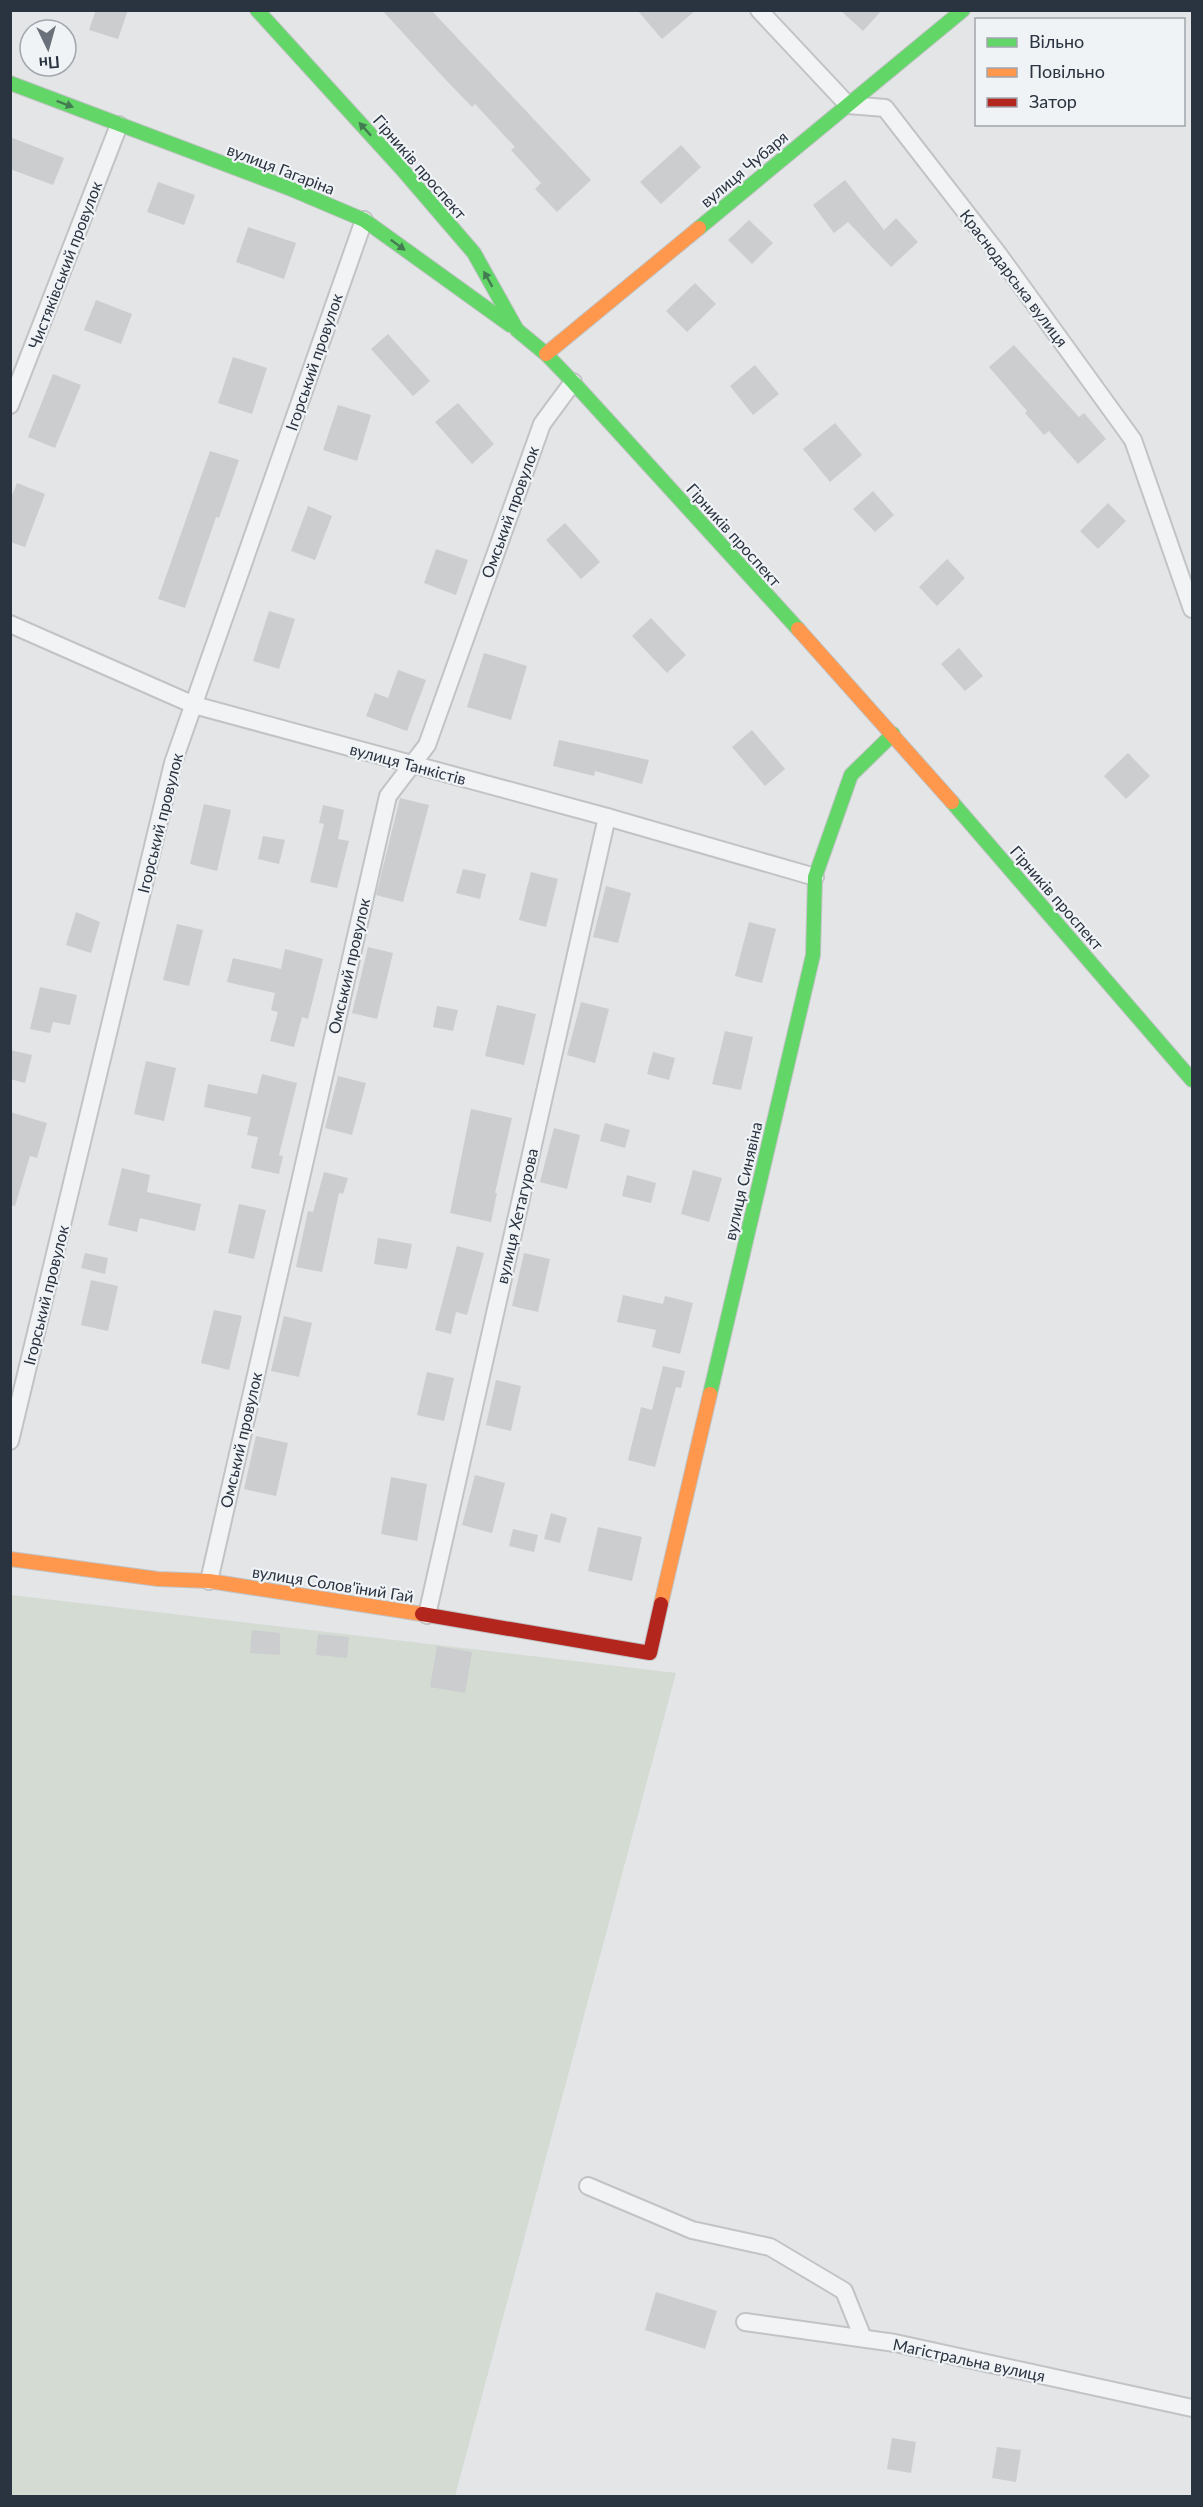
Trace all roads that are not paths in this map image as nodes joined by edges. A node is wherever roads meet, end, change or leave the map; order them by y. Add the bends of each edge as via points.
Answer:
1 (257, 10) edge
2 (759, 10) edge
3 (963, 10) edge
4 (10, 83) edge
5 (848, 105) junction
6 (119, 125) junction
7 (364, 220) junction
8 (517, 330) junction
9 (546, 354) junction
10 (573, 382) junction
11 (10, 405) edge
12 (1192, 609) edge
13 (10, 624) edge
14 (194, 705) junction
15 (893, 734) junction
16 (411, 765) junction
17 (607, 817) junction
18 (815, 877) junction
19 (1192, 1080) edge
20 (10, 1441) edge
21 (10, 1559) edge
22 (208, 1581) junction
23 (427, 1615) junction
24 (650, 1653) joint
25 (588, 2186) dead end
26 (745, 2322) dead end
27 (863, 2338) junction
28 (1192, 2408) edge

8 -> 1 street, Гірників проспект via 474,253
2 - 5 street
3 - 5 street, вулиця Чубаря
4 -> 6 street, вулиця Гагаріна
5 - 9 street, вулиця Чубаря
5 - 12 street, Краснодарська вулиця via 885,108 999,255 1133,440
6 - 7 street, вулиця Гагаріна
6 - 11 street, Чистяківський провулок
7 -> 8 street, вулиця Гагаріна
7 - 14 street, Ігорський провулок
8 - 9 street, Гірників проспект
9 - 10 street, Гірників проспект
10 - 15 street, Гірників проспект
10 - 16 street, Омський провулок via 542,424 427,745
13 - 14 street, вулиця Танкістів
14 - 16 street, вулиця Танкістів
14 - 20 street, Ігорський провулок via 174,763
15 - 18 street, вулиця Синявіна via 850,775
15 - 19 street, Гірників проспект
16 - 17 street, вулиця Танкістів
16 - 22 street, Омський провулок via 387,796
17 - 18 street, вулиця Танкістів
17 - 23 street, вулиця Хетагурова
18 - 24 street, вулиця Синявіна via 813,955
21 - 22 street, вулиця Солов'їний Гай via 158,1579
22 - 23 street, вулиця Солов'їний Гай
23 - 24 street, вулиця Солов'їний Гай
25 - 27 street via 692,2230 770,2247 844,2291
26 - 27 street, Магістральна вулиця
27 - 28 street, Магістральна вулиця

